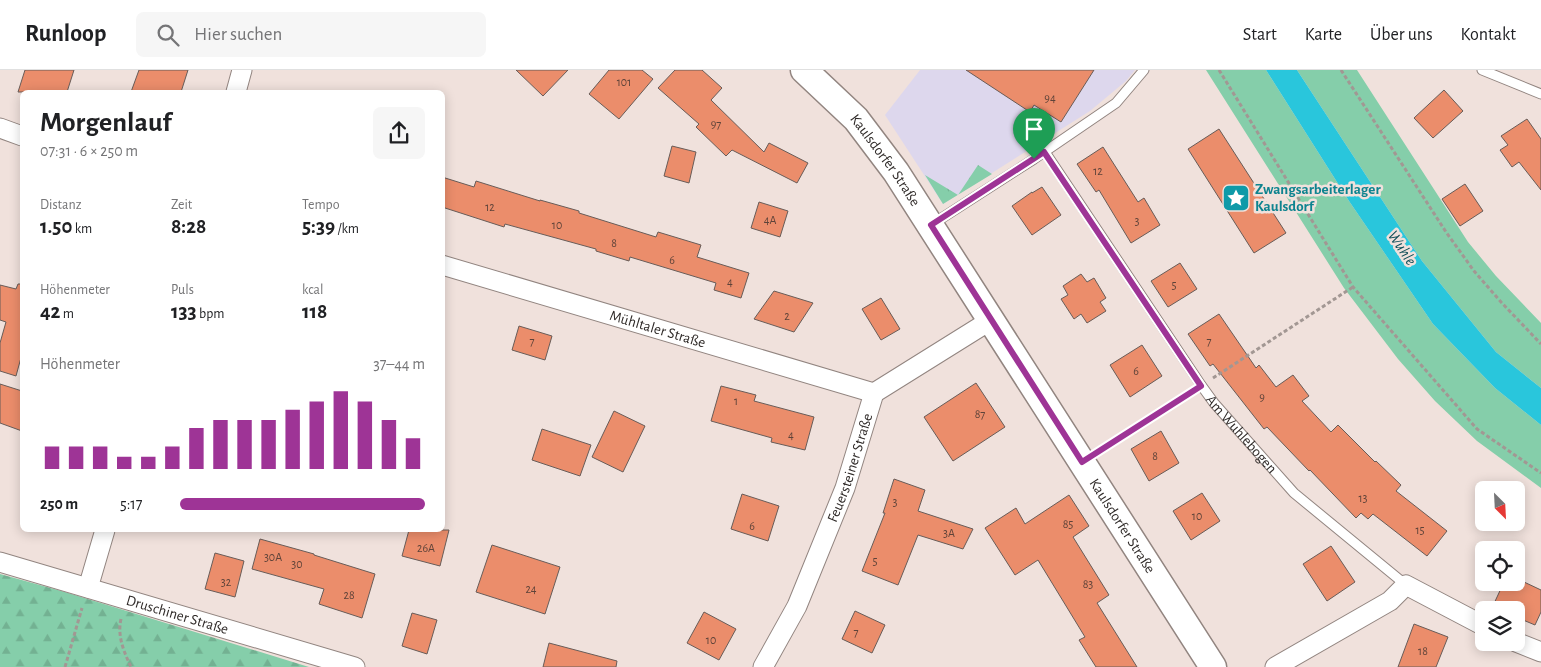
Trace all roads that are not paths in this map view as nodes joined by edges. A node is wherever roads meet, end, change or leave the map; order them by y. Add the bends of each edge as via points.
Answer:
1 (242, 70) edge
2 (804, 70) edge
3 (1144, 70) edge
4 (1482, 70) edge
5 (237, 90) edge
6 (1541, 94) edge
7 (0, 128) edge
8 (20, 135) edge
9 (1044, 152) junction
10 (931, 225) junction
11 (445, 266) edge
12 (991, 320) junction
13 (874, 393) junction
14 (104, 532) edge
15 (0, 562) edge
16 (1406, 585) junction
17 (88, 588) junction
18 (1475, 621) edge
19 (1525, 646) edge
20 (1541, 652) edge
21 (355, 667) edge
22 (763, 667) edge
23 (1213, 667) edge
24 (1275, 667) edge

1 - 5 street
2 - 10 main road, Kaulsdorfer Straße via 856,119
3 - 9 lane via 1116,102
4 - 6 lane
7 - 8 street
9 - 10 lane
9 - 16 lane, Am Wuhlebogen via 1214,403 1294,493
10 - 12 main road, Kaulsdorfer Straße
11 - 13 street, Mühltaler Straße
12 - 13 street, Feuersteiner Straße
12 - 23 main road, Kaulsdorfer Straße
13 - 22 street, Feuersteiner Straße via 845,488 796,606
14 - 17 street
15 - 17 street, Druschiner Straße
16 - 18 street, Am Wuhlebogen
16 - 24 street via 1390,600
17 - 21 street, Druschiner Straße
19 - 20 street

